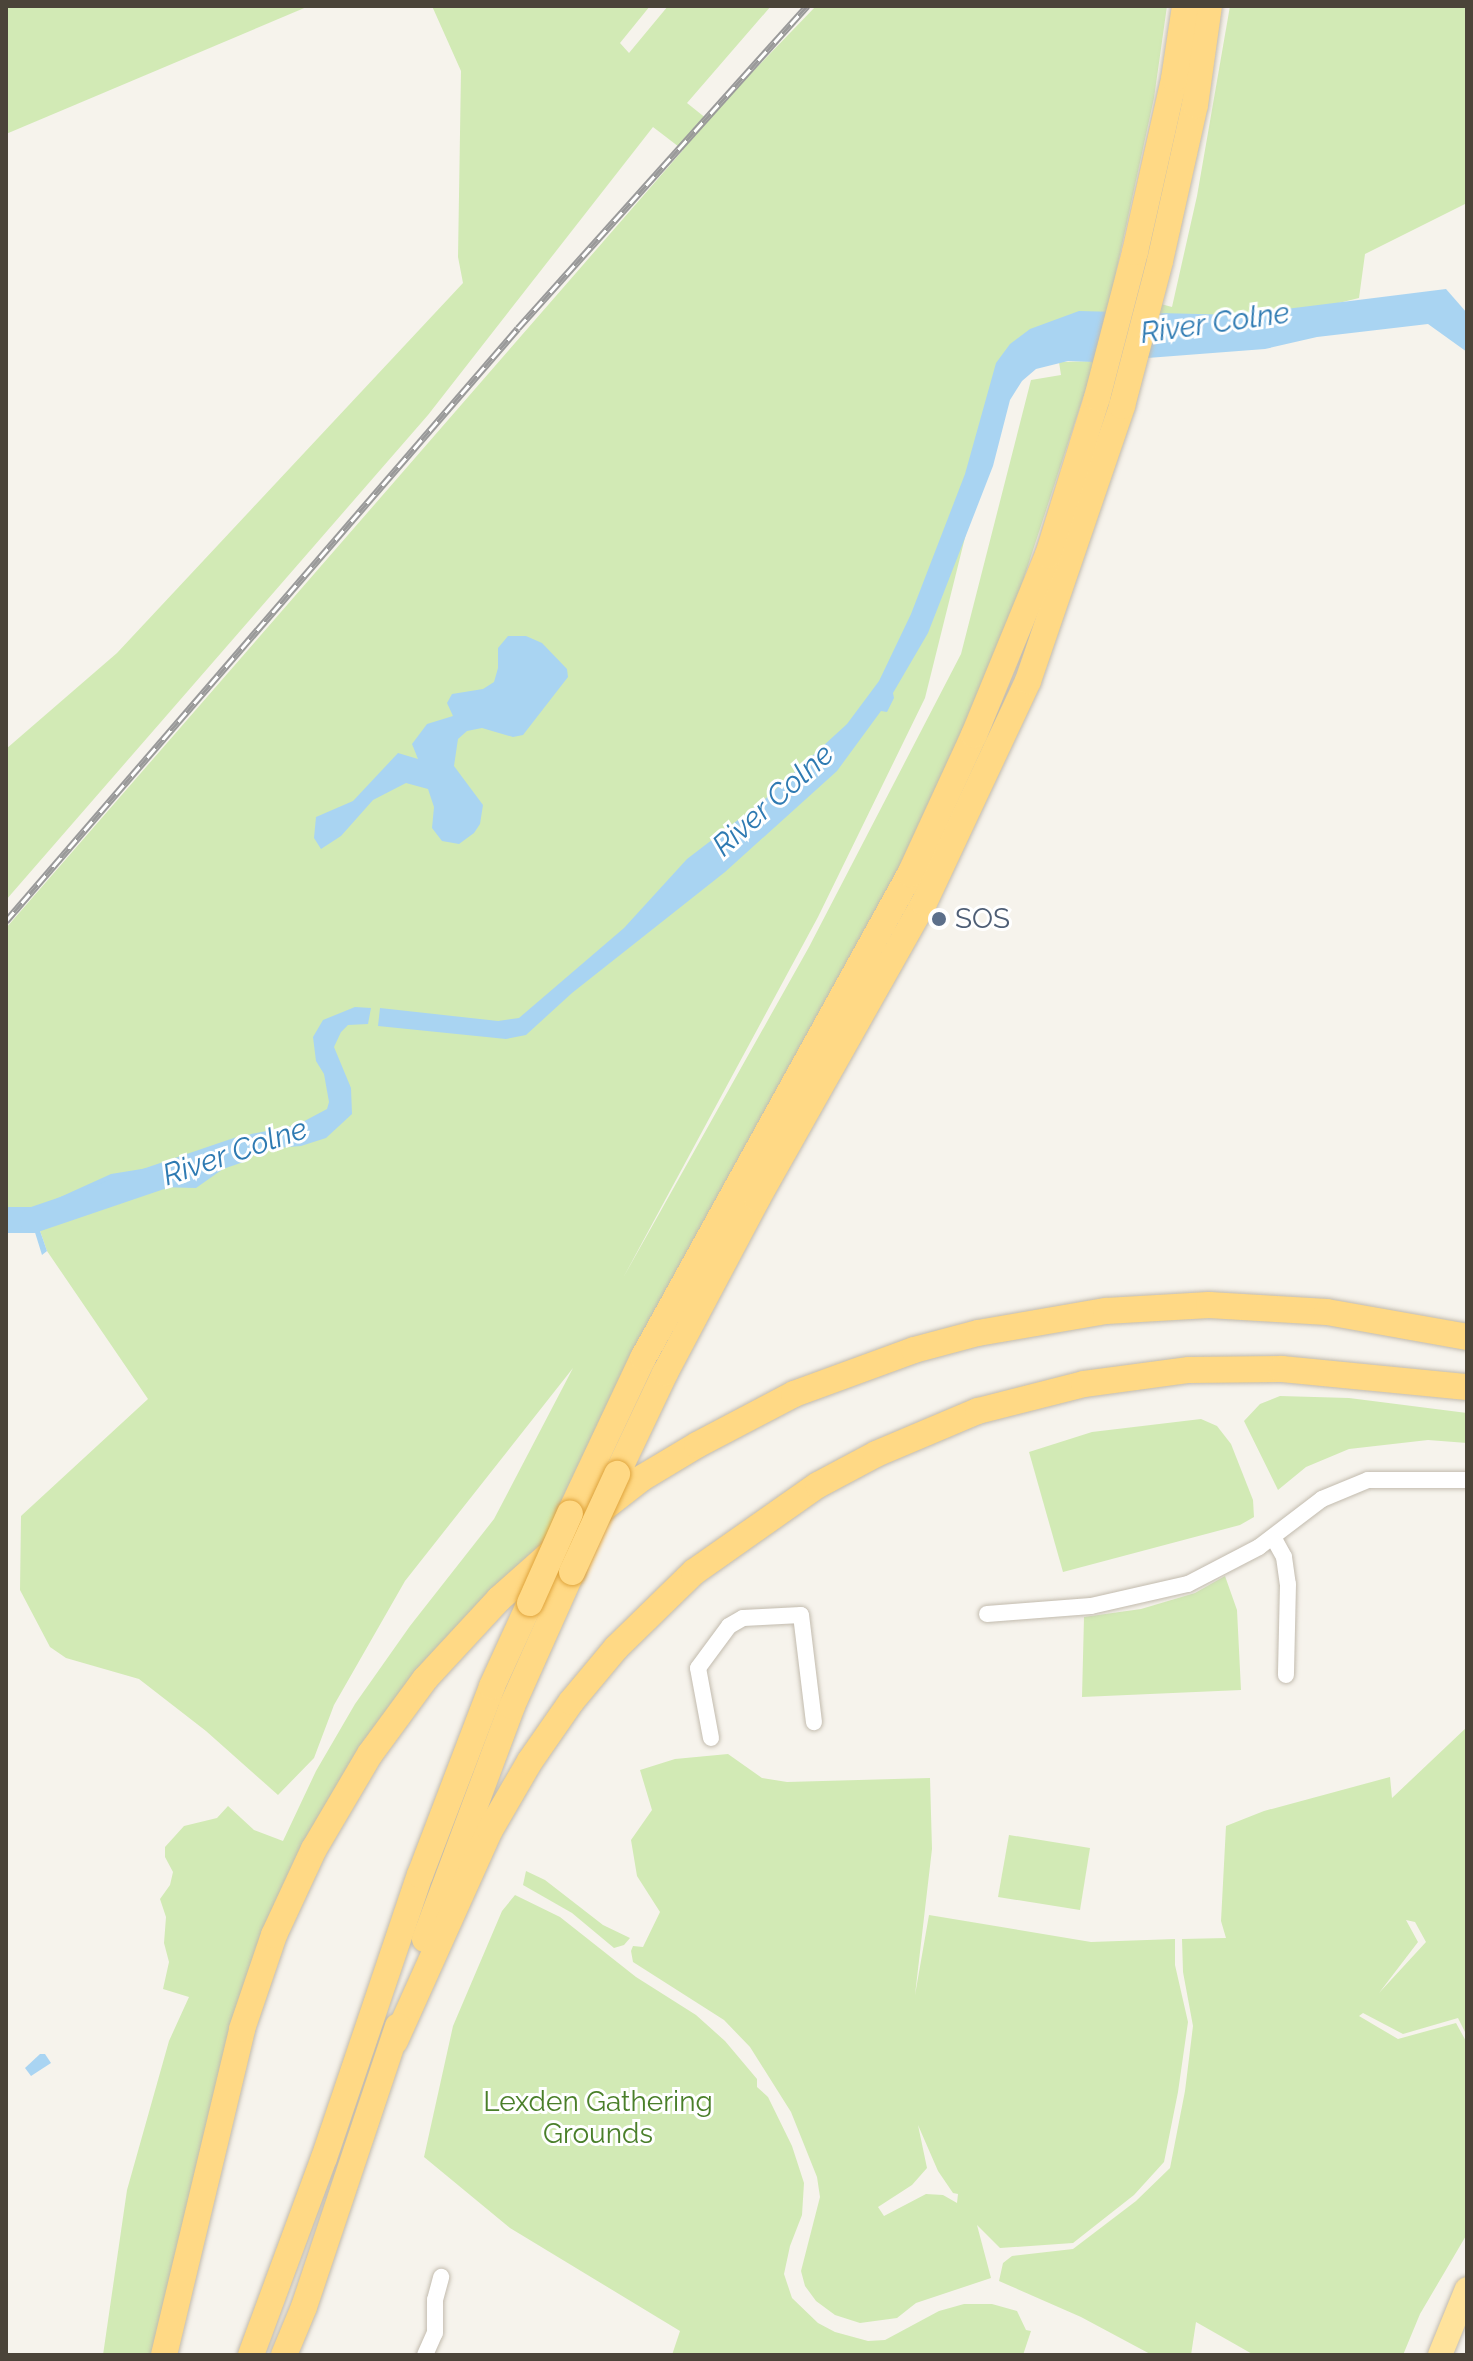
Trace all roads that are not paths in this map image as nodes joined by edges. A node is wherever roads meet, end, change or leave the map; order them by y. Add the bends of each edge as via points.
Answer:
1 (1185, 6) edge
2 (1209, 6) edge
3 (1148, 257) junction
4 (1109, 402) junction
5 (1467, 1337) edge
6 (1467, 1387) edge
7 (1467, 1480) edge
8 (1273, 1537) junction
9 (987, 1614) dead end
10 (1286, 1675) dead end
11 (814, 1722) dead end
12 (711, 1738) dead end
13 (395, 2041) junction
14 (441, 2277) dead end
15 (1467, 2289) edge
16 (164, 2355) edge
17 (251, 2355) edge
18 (284, 2355) edge
19 (425, 2355) edge
20 (1440, 2355) edge

1 - 3 highway
2 - 3 highway via 1195,105
3 - 4 highway
4 - 13 highway, bridge via 1028,681 924,903 757,1199 617,1474 512,1706 405,1994
4 - 17 highway, bridge via 974,735 910,874 708,1235 617,1410 492,1686
5 - 16 highway via 1327,1312 1209,1305 1106,1311 978,1333 914,1350 794,1394 686,1451 598,1512 499,1599 425,1679 370,1754 314,1849 274,1935 242,2029
6 - 13 highway via 1282,1369 1189,1370 1084,1384 978,1411 818,1485 694,1572 576,1695 490,1830
7 - 8 street via 1368,1480 1322,1499
8 - 9 street via 1206,1577 1158,1593 1061,1610
8 - 10 street via 1284,1557 1288,1584
11 - 12 street via 801,1615 743,1618 729,1626 698,1668
13 - 18 highway
14 - 19 street via 435,2333
15 - 20 main road

